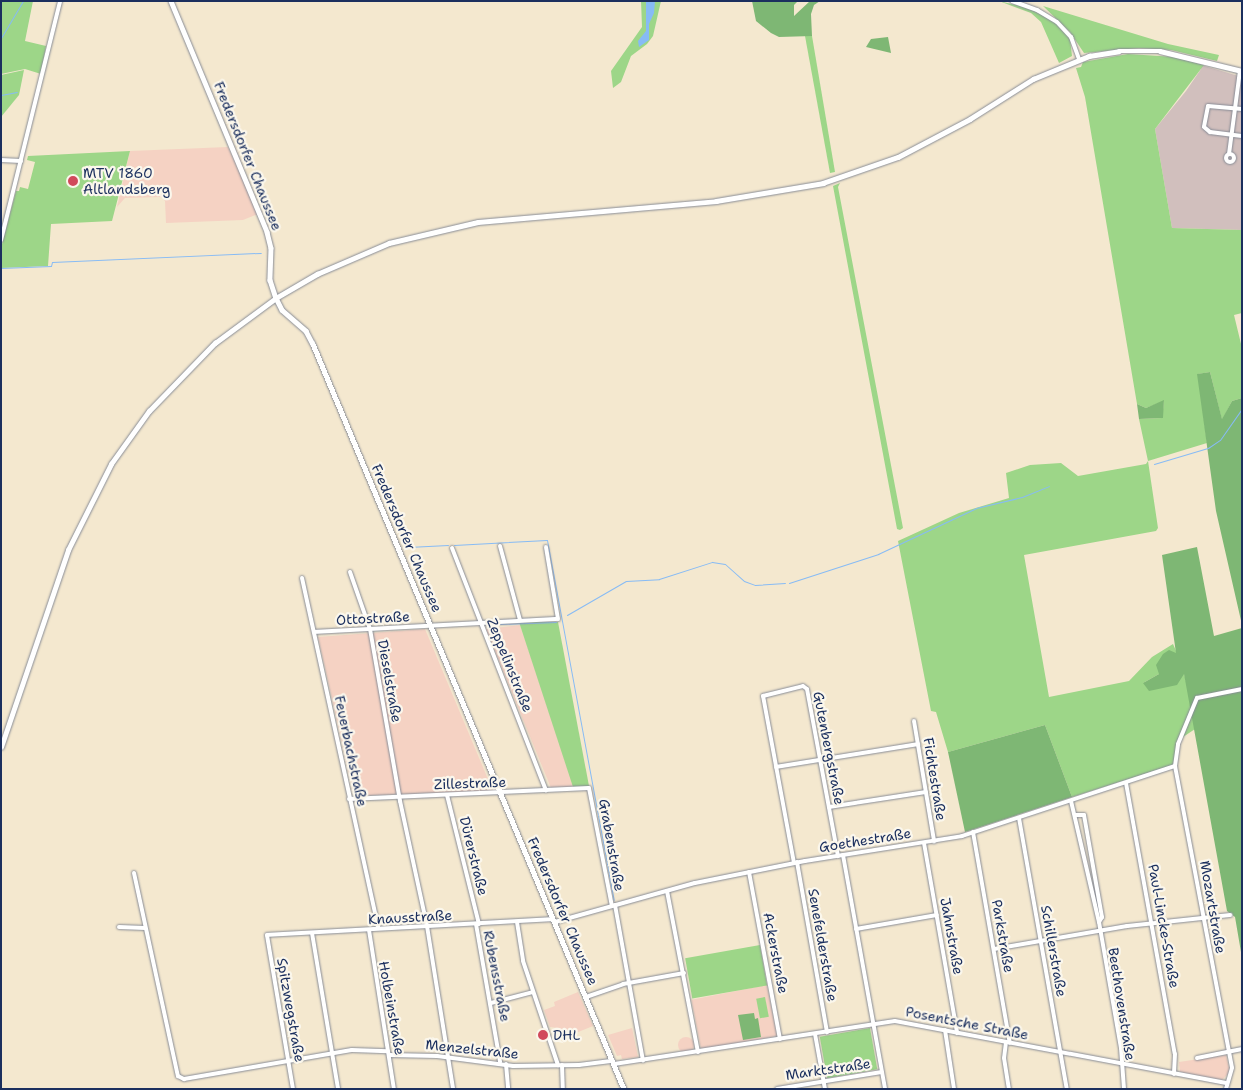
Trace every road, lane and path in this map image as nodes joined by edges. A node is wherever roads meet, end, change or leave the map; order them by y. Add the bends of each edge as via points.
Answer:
1 (60, 1) edge
2 (171, 1) edge
3 (1012, 1) edge
4 (1079, 59) junction
5 (1241, 71) edge
6 (1235, 108) junction
7 (1242, 109) edge
8 (1231, 135) junction
9 (1242, 136) edge
10 (1229, 154) dead end
11 (1, 160) edge
12 (21, 160) junction
13 (2, 233) edge
14 (1, 240) edge
15 (276, 298) junction
16 (500, 546) dead end
17 (546, 547) dead end
18 (452, 548) dead end
19 (350, 572) dead end
20 (302, 578) dead end
21 (520, 620) junction
22 (481, 623) junction
23 (432, 625) junction
24 (370, 629) junction
25 (314, 632) junction
26 (1242, 689) edge
27 (763, 695) joint
28 (914, 721) dead end
29 (918, 744) junction
30 (1, 747) edge
31 (820, 759) junction
32 (1175, 766) junction
33 (776, 767) junction
34 (1126, 783) junction
35 (591, 789) joint
36 (546, 790) junction
37 (926, 792) junction
38 (501, 793) junction
39 (447, 795) junction
40 (399, 796) junction
41 (349, 799) junction
42 (1071, 801) junction
43 (829, 807) junction
44 (1075, 814) junction
45 (1019, 818) junction
46 (973, 832) junction
47 (934, 841) junction
48 (924, 843) junction
49 (841, 855) junction
50 (796, 863) junction
51 (749, 872) junction
52 (134, 873) dead end
53 (667, 890) junction
54 (613, 905) junction
55 (937, 915) junction
56 (1230, 915) dead end
57 (1204, 918) junction
58 (554, 920) junction
59 (517, 922) junction
60 (1099, 922) junction
61 (1152, 923) junction
62 (477, 924) junction
63 (427, 926) junction
64 (119, 927) dead end
65 (145, 928) junction
66 (378, 928) junction
67 (856, 929) junction
68 (369, 930) junction
69 (1100, 930) junction
70 (312, 933) junction
71 (267, 935) joint
72 (1041, 940) junction
73 (994, 949) junction
74 (684, 973) junction
75 (629, 983) junction
76 (533, 992) junction
77 (586, 997) junction
78 (491, 1003) junction
79 (873, 1024) junction
80 (946, 1030) junction
81 (827, 1032) junction
82 (957, 1033) junction
83 (815, 1034) junction
84 (780, 1039) junction
85 (1008, 1042) junction
86 (1242, 1049) edge
87 (698, 1052) junction
88 (388, 1053) junction
89 (1060, 1053) junction
90 (1228, 1053) junction
91 (332, 1054) junction
92 (448, 1058) junction
93 (1197, 1058) dead end
94 (289, 1061) junction
95 (643, 1061) junction
96 (500, 1062) junction
97 (613, 1062) junction
98 (506, 1064) junction
99 (560, 1065) junction
100 (1122, 1065) junction
101 (882, 1072) junction
102 (1174, 1074) junction
103 (824, 1082) junction
104 (1226, 1084) junction
105 (293, 1089) edge
106 (338, 1089) edge
107 (394, 1089) edge
108 (453, 1089) edge
109 (508, 1089) edge
110 (563, 1089) edge
111 (624, 1089) edge
112 (777, 1089) edge
113 (825, 1089) edge
114 (885, 1089) edge
115 (954, 1089) edge
116 (1009, 1089) edge
117 (1067, 1089) edge
118 (1124, 1089) edge
119 (1226, 1089) edge

1 - 12 street
2 - 15 main road, Fredersdorfer Chaussee via 267,232 271,248 270,280
3 - 4 street via 1046,14 1066,30
4 - 5 main road via 1119,51 1160,51
4 - 15 main road via 1033,78 970,119 898,157 823,182 726,200 522,216 452,227 389,243 340,263
5 - 6 street
6 - 7 street
6 - 8 street
6 - 8 street via 1211,105 1206,112 1206,130
8 - 9 street
8 - 10 street
11 - 12 street
12 - 13 street
13 - 14 street
15 - 23 main road, Fredersdorfer Chaussee via 282,310 306,331 314,344
15 - 30 main road via 215,343 178,378 134,430 111,464 68,550
16 - 21 street
17 - 21 street, Ottostraße via 558,618
18 - 22 street, Zeppelinstraße
19 - 24 street, Dieselstraße
20 - 25 street, Feuerbachstraße
21 - 22 street, Ottostraße
22 - 23 street, Ottostraße
22 - 36 street, Zeppelinstraße
23 - 24 street, Ottostraße
23 - 38 main road, Fredersdorfer Chaussee
24 - 25 street, Ottostraße
24 - 40 street, Dieselstraße
25 - 41 street, Feuerbachstraße
26 - 32 street via 1197,698 1178,744
27 - 31 street, Gutenbergstraße via 806,687
27 - 33 street, Senefelderstraße
28 - 29 street, Fichtestraße
29 - 31 street
29 - 37 street, Fichtestraße
31 - 33 street
31 - 43 street, Gutenbergstraße
32 - 34 street, Goethestraße
32 - 57 street, Mozartstraße
33 - 50 street, Senefelderstraße
34 - 42 street, Goethestraße
34 - 61 street, Paul-Lincke-Straße
35 - 36 street, Zillestraße
35 - 54 street, Grabenstraße
36 - 38 street, Zillestraße
37 - 43 street
37 - 47 street, Fichtestraße
38 - 39 street, Zillestraße
38 - 58 main road, Fredersdorfer Chaussee
39 - 40 street, Zillestraße
39 - 62 street, Dürerstraße
40 - 41 street, Zillestraße
40 - 63 street, Dieselstraße
41 - 66 street, Feuerbachstraße
42 - 44 street, Beethovenstraße
42 - 45 street, Goethestraße
43 - 49 street, Gutenbergstraße
44 - 60 street, Beethovenstraße
44 - 60 street, Beethovenstraße via 1084,815 1102,917
45 - 46 street, Goethestraße
45 - 72 street, Schillerstraße
46 - 47 street, Goethestraße
46 - 73 street, Parkstraße
47 - 48 street, Goethestraße
48 - 49 street, Goethestraße
48 - 55 street, Jahnstraße
49 - 50 street, Goethestraße
49 - 67 street, Gutenbergstraße
50 - 51 street, Goethestraße
50 - 81 street, Senefelderstraße
51 - 53 street, Goethestraße
51 - 84 street, Ackerstraße
52 - 65 street
53 - 54 street, Goethestraße
53 - 74 street
54 - 58 street, Goethestraße
54 - 75 street, Grabenstraße
55 - 67 street
55 - 82 street, Jahnstraße
56 - 57 street
57 - 61 street
57 - 90 street, Mozartstraße
58 - 59 street, Knausstraße
58 - 77 main road, Fredersdorfer Chaussee
59 - 62 street, Knausstraße
59 - 76 street via 523,961
60 - 69 street, Beethovenstraße
61 - 69 street
61 - 102 street, Paul-Lincke-Straße via 1175,1054
62 - 63 street, Knausstraße
62 - 78 street, Rubensstraße
63 - 66 street, Knausstraße
63 - 92 street, Dieselstraße
64 - 65 street
65 - 94 street, Menzelstraße via 178,1076 184,1079
66 - 68 street, Knausstraße
67 - 79 street, Gutenbergstraße
68 - 70 street, Knausstraße
68 - 88 street, Holbeinstraße
69 - 72 street
69 - 100 street, Beethovenstraße
70 - 71 street, Knausstraße
70 - 91 street
71 - 94 street, Spitzwegstraße
72 - 73 street
72 - 89 street, Schillerstraße
73 - 85 street, Parkstraße
74 - 75 street
74 - 87 street
75 - 77 street
75 - 95 street, Grabenstraße
76 - 78 street
76 - 99 street
77 - 97 main road, Fredersdorfer Chaussee
78 - 96 street, Rubensstraße
79 - 80 street, Posentsche Straße via 895,1021
79 - 81 street, Posentsche Straße
79 - 101 street, Gutenbergstraße
80 - 82 street, Posentsche Straße
80 - 115 street
81 - 83 street, Posentsche Straße
82 - 85 street, Posentsche Straße
83 - 84 street, Posentsche Straße
83 - 103 street
84 - 87 street, Posentsche Straße
85 - 89 street, Posentsche Straße
85 - 116 street, Parkstraße via 1004,1058
86 - 90 street
87 - 95 street, Posentsche Straße
88 - 91 street, Menzelstraße via 357,1050
88 - 92 street, Menzelstraße
88 - 107 street, Holbeinstraße
89 - 100 street, Posentsche Straße
89 - 117 street, Schillerstraße
90 - 93 street
90 - 104 street, Mozartstraße via 1232,1074
91 - 94 street, Menzelstraße
91 - 106 street
92 - 96 street, Menzelstraße
92 - 108 street, Dieselstraße
94 - 105 street, Spitzwegstraße
95 - 97 street, Posentsche Straße
96 - 98 street, Menzelstraße
97 - 99 street, Menzelstraße
97 - 111 main road, Fredersdorfer Chaussee
98 - 99 street, Menzelstraße
98 - 109 street
99 - 110 street
100 - 102 street, Posentsche Straße via 1154,1068
100 - 118 street, Beethovenstraße
101 - 103 street, Marktstraße
101 - 114 street, Gutenbergstraße
102 - 104 street, Posentsche Straße
103 - 112 street, Marktstraße
103 - 113 street
104 - 119 street, Mozartstraße

